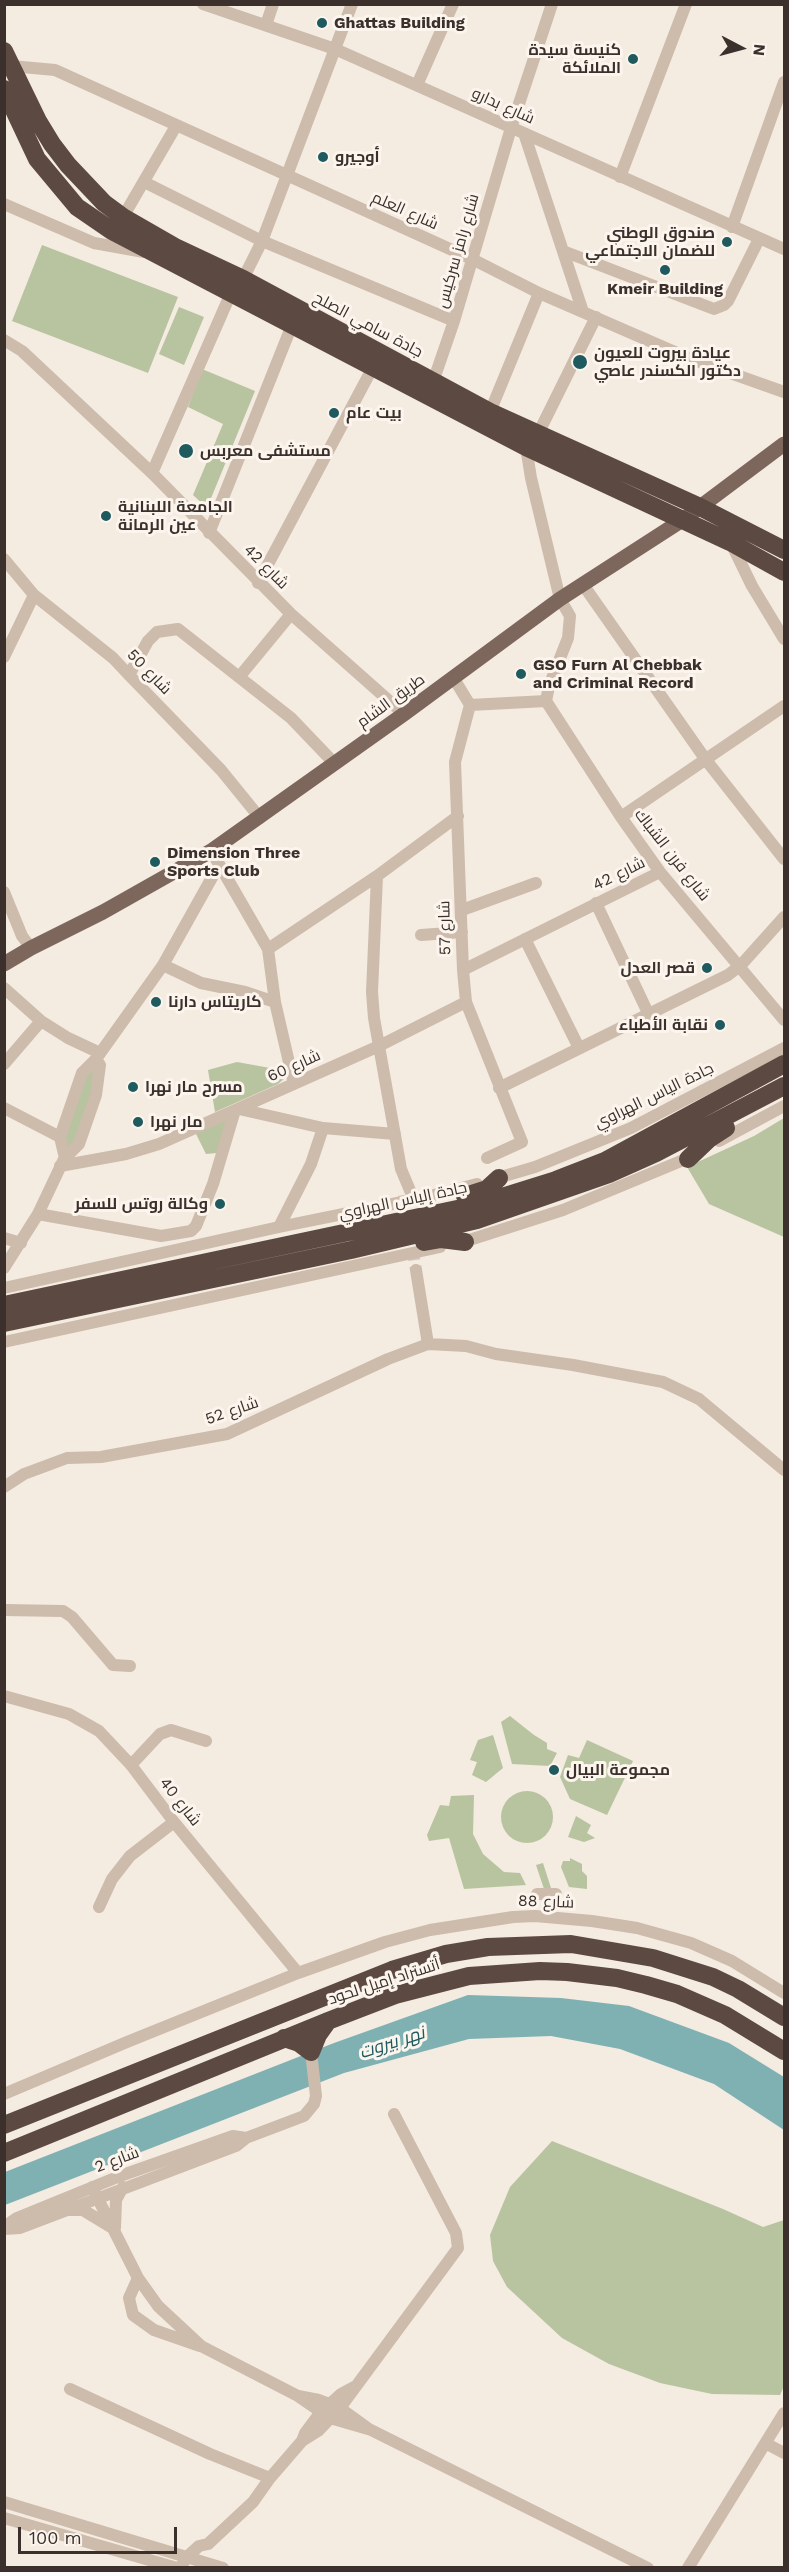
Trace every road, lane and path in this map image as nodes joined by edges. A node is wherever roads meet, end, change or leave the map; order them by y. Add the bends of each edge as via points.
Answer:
1 (203, 4) edge
2 (273, 4) edge
3 (352, 4) edge
4 (453, 4) edge
5 (552, 4) edge
6 (686, 4) edge
7 (266, 25) junction
8 (335, 49) junction
9 (8, 58) edge
10 (784, 82) edge
11 (417, 85) junction
12 (4, 89) edge
13 (176, 126) junction
14 (511, 128) junction
15 (524, 134) junction
16 (287, 175) junction
17 (620, 177) junction
18 (144, 182) junction
19 (4, 204) edge
20 (123, 217) junction
21 (732, 227) junction
22 (759, 239) junction
23 (262, 241) junction
24 (784, 249) edge
25 (563, 251) junction
26 (152, 252) junction
27 (472, 259) junction
28 (237, 286) junction
29 (540, 293) junction
30 (583, 312) junction
31 (596, 317) junction
32 (454, 321) junction
33 (292, 326) junction
34 (4, 340) edge
35 (373, 367) junction
36 (432, 382) junction
37 (784, 392) edge
38 (490, 412) junction
39 (532, 440) junction
40 (784, 444) edge
41 (152, 473) junction
42 (700, 507) junction
43 (684, 519) junction
44 (209, 533) junction
45 (730, 542) junction
46 (784, 550) edge
47 (4, 559) edge
48 (784, 572) edge
49 (258, 583) junction
50 (584, 586) junction
51 (34, 595) junction
52 (560, 599) junction
53 (291, 614) junction
54 (784, 639) edge
55 (4, 657) edge
56 (129, 675) junction
57 (240, 676) junction
58 (453, 677) junction
59 (546, 701) junction
60 (470, 705) junction
61 (783, 711) edge
62 (404, 714) junction
63 (706, 760) junction
64 (335, 764) junction
65 (458, 816) junction
66 (621, 817) junction
67 (260, 818) junction
68 (211, 851) junction
69 (784, 859) edge
70 (219, 865) junction
71 (660, 872) junction
72 (376, 876) junction
73 (536, 883) dead end
74 (4, 892) edge
75 (596, 903) junction
76 (462, 910) junction
77 (784, 917) edge
78 (462, 932) junction
79 (421, 935) dead end
80 (525, 939) junction
81 (31, 948) junction
82 (268, 949) junction
83 (4, 964) edge
84 (162, 965) junction
85 (741, 965) junction
86 (463, 970) junction
87 (4, 988) edge
88 (275, 1002) junction
89 (466, 1002) junction
90 (649, 1015) junction
91 (784, 1020) edge
92 (41, 1021) junction
93 (379, 1046) junction
94 (579, 1048) junction
95 (784, 1048) edge
96 (98, 1056) junction
97 (4, 1064) edge
98 (784, 1064) edge
99 (756, 1081) junction
100 (294, 1084) junction
101 (784, 1086) edge
102 (499, 1088) junction
103 (764, 1098) junction
104 (784, 1106) edge
105 (4, 1108) edge
106 (237, 1109) junction
107 (664, 1113) junction
108 (323, 1128) junction
109 (395, 1134) junction
110 (60, 1137) junction
111 (487, 1158) dead end
112 (688, 1159) junction
113 (63, 1162) junction
114 (534, 1167) joint
115 (500, 1178) junction
116 (409, 1197) junction
117 (38, 1214) junction
118 (279, 1227) junction
119 (371, 1228) junction
120 (4, 1238) edge
121 (465, 1242) junction
122 (21, 1243) junction
123 (351, 1250) junction
124 (4, 1269) edge
125 (416, 1270) tunnel mouth
126 (4, 1288) edge
127 (4, 1305) edge
128 (4, 1323) edge
129 (4, 1342) edge
130 (428, 1344) junction
131 (784, 1470) edge
132 (4, 1487) edge
133 (4, 1610) edge
134 (130, 1666) dead end
135 (4, 1696) edge
136 (206, 1741) dead end
137 (131, 1765) junction
138 (174, 1822) junction
139 (537, 1894) dead end
140 (556, 1894) dead end
141 (99, 1907) dead end
142 (298, 1973) junction
143 (784, 1993) edge
144 (784, 2017) edge
145 (328, 2020) junction
146 (284, 2038) junction
147 (784, 2051) edge
148 (311, 2052) junction
149 (4, 2094) edge
150 (394, 2114) dead end
151 (4, 2125) edge
152 (246, 2138) junction
153 (4, 2153) edge
154 (123, 2187) junction
155 (94, 2192) junction
156 (60, 2211) junction
157 (4, 2228) edge
158 (114, 2230) junction
159 (138, 2278) junction
160 (165, 2312) junction
161 (150, 2327) junction
162 (201, 2346) junction
163 (70, 2390) dead end
164 (298, 2396) junction
165 (335, 2406) junction
166 (784, 2413) edge
167 (325, 2416) junction
168 (369, 2429) junction
169 (767, 2444) junction
170 (784, 2453) edge
171 (270, 2478) junction
172 (4, 2502) edge
173 (4, 2518) edge
174 (207, 2544) junction
175 (188, 2556) junction
176 (202, 2564) edge
177 (178, 2568) edge
178 (224, 2568) edge
179 (648, 2568) edge
180 (688, 2568) edge

1 - 7 street, شارع بدارو
2 - 7 street
3 - 8 street
4 - 11 street
5 - 14 street, شارع رامز سركيس
6 - 17 street
7 - 8 street, شارع بدارو
8 - 11 street, شارع بدارو
8 - 16 street
9 - 13 street, شارع العلم via 55,70
9 - 20 highway, جادة سامي الصلح via 52,144 104,203
10 - 21 street
11 - 14 street, شارع بدارو
12 - 26 highway, جادة سامي الصلح via 37,159 77,207
13 - 16 street, شارع العلم
13 - 18 street
14 - 15 street, شارع بدارو
14 - 27 street, شارع رامز سركيس
15 - 17 street, شارع بدارو
15 - 25 street
16 - 23 street
16 - 27 street, شارع العلم
17 - 21 street, شارع بدارو
18 - 20 street
18 - 23 street
19 - 26 street via 94,243
20 - 28 highway, جادة سامي الصلح
21 - 22 street, شارع بدارو
22 - 24 street, شارع بدارو
22 - 25 street via 728,301 714,309
23 - 28 street
23 - 32 street
25 - 30 street
26 - 28 highway, جادة سامي الصلح
27 - 29 street, شارع العلم
27 - 32 street, شارع رامز سركيس
28 - 33 highway, جادة سامي الصلح
28 - 36 highway, جادة سامي الصلح
28 - 41 street
29 - 30 street, شارع العلم
29 - 38 street
30 - 31 street, شارع العلم
31 - 37 street, شارع العلم via 691,359
31 - 39 street
32 - 36 street, شارع رامز سركيس
33 - 35 highway, جادة سامي الصلح
33 - 44 street
34 - 41 street, شارع 42 via 22,351
35 - 39 highway, جادة سامي الصلح
35 - 49 street
36 - 38 highway, جادة سامي الصلح
38 - 39 highway, جادة سامي الصلح
39 - 42 highway, جادة سامي الصلح
39 - 43 highway, جادة سامي الصلح
39 - 52 street via 531,478
40 - 42 main road, طريق الشام
41 - 44 street, شارع 42
42 - 43 main road, طريق الشام
42 - 46 highway, جادة سامي الصلح
43 - 45 highway, جادة سامي الصلح
43 - 50 main road, طريق الشام
44 - 49 street, شارع 42
45 - 48 highway, جادة سامي الصلح
45 - 54 street
47 - 51 street, شارع 50
49 - 53 street, شارع 42
50 - 52 main road, طريق الشام
50 - 63 street
51 - 55 street
51 - 56 street, شارع 50
52 - 58 main road, طريق الشام
52 - 59 street via 570,616 570,627
53 - 57 street
53 - 62 street, شارع 42
56 - 57 street via 148,641 157,632 173,628 184,632
56 - 67 street, شارع 50 via 221,770
57 - 64 street via 291,718
58 - 60 street
58 - 62 main road, طريق الشام
59 - 60 street
59 - 66 street, شارع فرن الشباك
60 - 65 street, شارع 57 via 455,762
61 - 63 street
62 - 64 main road, طريق الشام
63 - 66 street
63 - 69 street
64 - 67 main road, طريق الشام
65 - 72 street
65 - 76 street, شارع 57
66 - 71 street, شارع فرن الشباك
67 - 68 main road, طريق الشام
68 - 70 street
68 - 81 main road, طريق الشام
70 - 82 street
70 - 84 street
71 - 75 street, شارع 42
71 - 85 street, شارع فرن الشباك
72 - 82 street
72 - 93 street via 372,992
73 - 76 street
74 - 81 street
75 - 80 street, شارع 42
75 - 90 street
76 - 78 street, شارع 57
77 - 85 street
78 - 79 street
78 - 86 street, شارع 57
80 - 86 street, شارع 42
80 - 94 street
81 - 83 main road, طريق الشام
82 - 88 street
84 - 88 street via 201,983
84 - 96 street
85 - 90 street
85 - 91 street, شارع فرن الشباك
86 - 89 street, شارع 57
87 - 92 street
88 - 100 street
89 - 93 street, شارع 60
89 - 102 street, شارع 57
90 - 94 street
92 - 96 street
92 - 97 street
93 - 100 street, شارع 60
93 - 109 street
94 - 102 street
95 - 107 street, جادة الياس الهراوي
96 - 110 street via 82,1073
96 - 113 street via 96,1095 79,1144
98 - 99 highway, جادة إلياس الهراوي
99 - 107 highway
99 - 119 highway, جادة إلياس الهراوي via 605,1161 556,1180 476,1205
100 - 106 street, شارع 60
101 - 103 highway, جادة إلياس الهراوي
102 - 111 street, شارع 57 via 522,1142
103 - 112 highway
103 - 123 highway, جادة إلياس الهراوي via 646,1157 558,1194 477,1220
104 - 112 street
105 - 110 street
106 - 108 street
106 - 113 street, شارع 60 via 159,1144 126,1154
106 - 117 street via 213,1184 191,1231 161,1236
107 - 114 street, جادة الياس الهراوي
108 - 109 street
108 - 118 street via 311,1164
109 - 116 street
110 - 113 street
112 - 121 street via 563,1210
113 - 117 street
114 - 115 street, جادة إلياس الهراوي
115 - 116 street, جادة إلياس الهراوي
115 - 119 highway via 479,1192 393,1215
116 - 118 street, جادة إلياس الهراوي
117 - 122 street
118 - 126 street, جادة إلياس الهراوي
119 - 127 highway, جادة إلياس الهراوي
120 - 122 street
121 - 123 highway via 441,1239 382,1250
121 - 129 street
122 - 124 street
123 - 128 highway, جادة إلياس الهراوي
125 - 130 street
130 - 131 street via 466,1346 663,1382 699,1399
130 - 132 street, شارع 52 via 227,1434 101,1457 67,1458 24,1474
133 - 134 street via 63,1611 113,1665
135 - 137 street, شارع 40 via 69,1714 99,1731
136 - 137 street via 171,1730 160,1734
137 - 138 street, شارع 40
138 - 141 street via 130,1856 112,1879
138 - 142 street, شارع 40
139 - 140 street
142 - 143 street, شارع 88 via 430,1930 534,1916 637,1928 691,1943 732,1961
142 - 149 street, شارع 88
144 - 151 highway, أتستراد إميل لحود via 713,1977 653,1958 572,1944 488,1947 392,1970
145 - 146 highway, أتستراد إميل لحود
145 - 147 highway, أتستراد إميل لحود via 395,1995 458,1978 567,1972 617,1978 677,1994 725,2015
145 - 148 highway
146 - 148 highway
146 - 153 highway, أتستراد إميل لحود
148 - 152 street, شارع 2 via 314,2104 304,2115
150 - 165 street via 459,2243 354,2386
152 - 154 street, شارع 2 via 236,2146
152 - 155 street, شارع 2 via 229,2137
154 - 155 street, شارع 2
154 - 158 street via 116,2200
155 - 156 street, شارع 2
155 - 157 street, شارع 2 via 17,2218
155 - 158 street
156 - 157 street, شارع 2 via 20,2228
156 - 158 street via 83,2210
158 - 159 street
159 - 160 street
159 - 161 street via 129,2298 130,2310
160 - 161 street
160 - 162 street
161 - 162 street
162 - 164 street
163 - 171 street
164 - 165 street
164 - 167 street
165 - 167 street
165 - 168 street
166 - 169 street
167 - 168 street
167 - 171 street via 318,2431 302,2441
168 - 179 street
169 - 170 street
169 - 180 street
171 - 174 street via 253,2502
172 - 175 street
173 - 177 street
174 - 175 street
174 - 176 street via 208,2553
175 - 176 street
175 - 177 street
176 - 178 street

